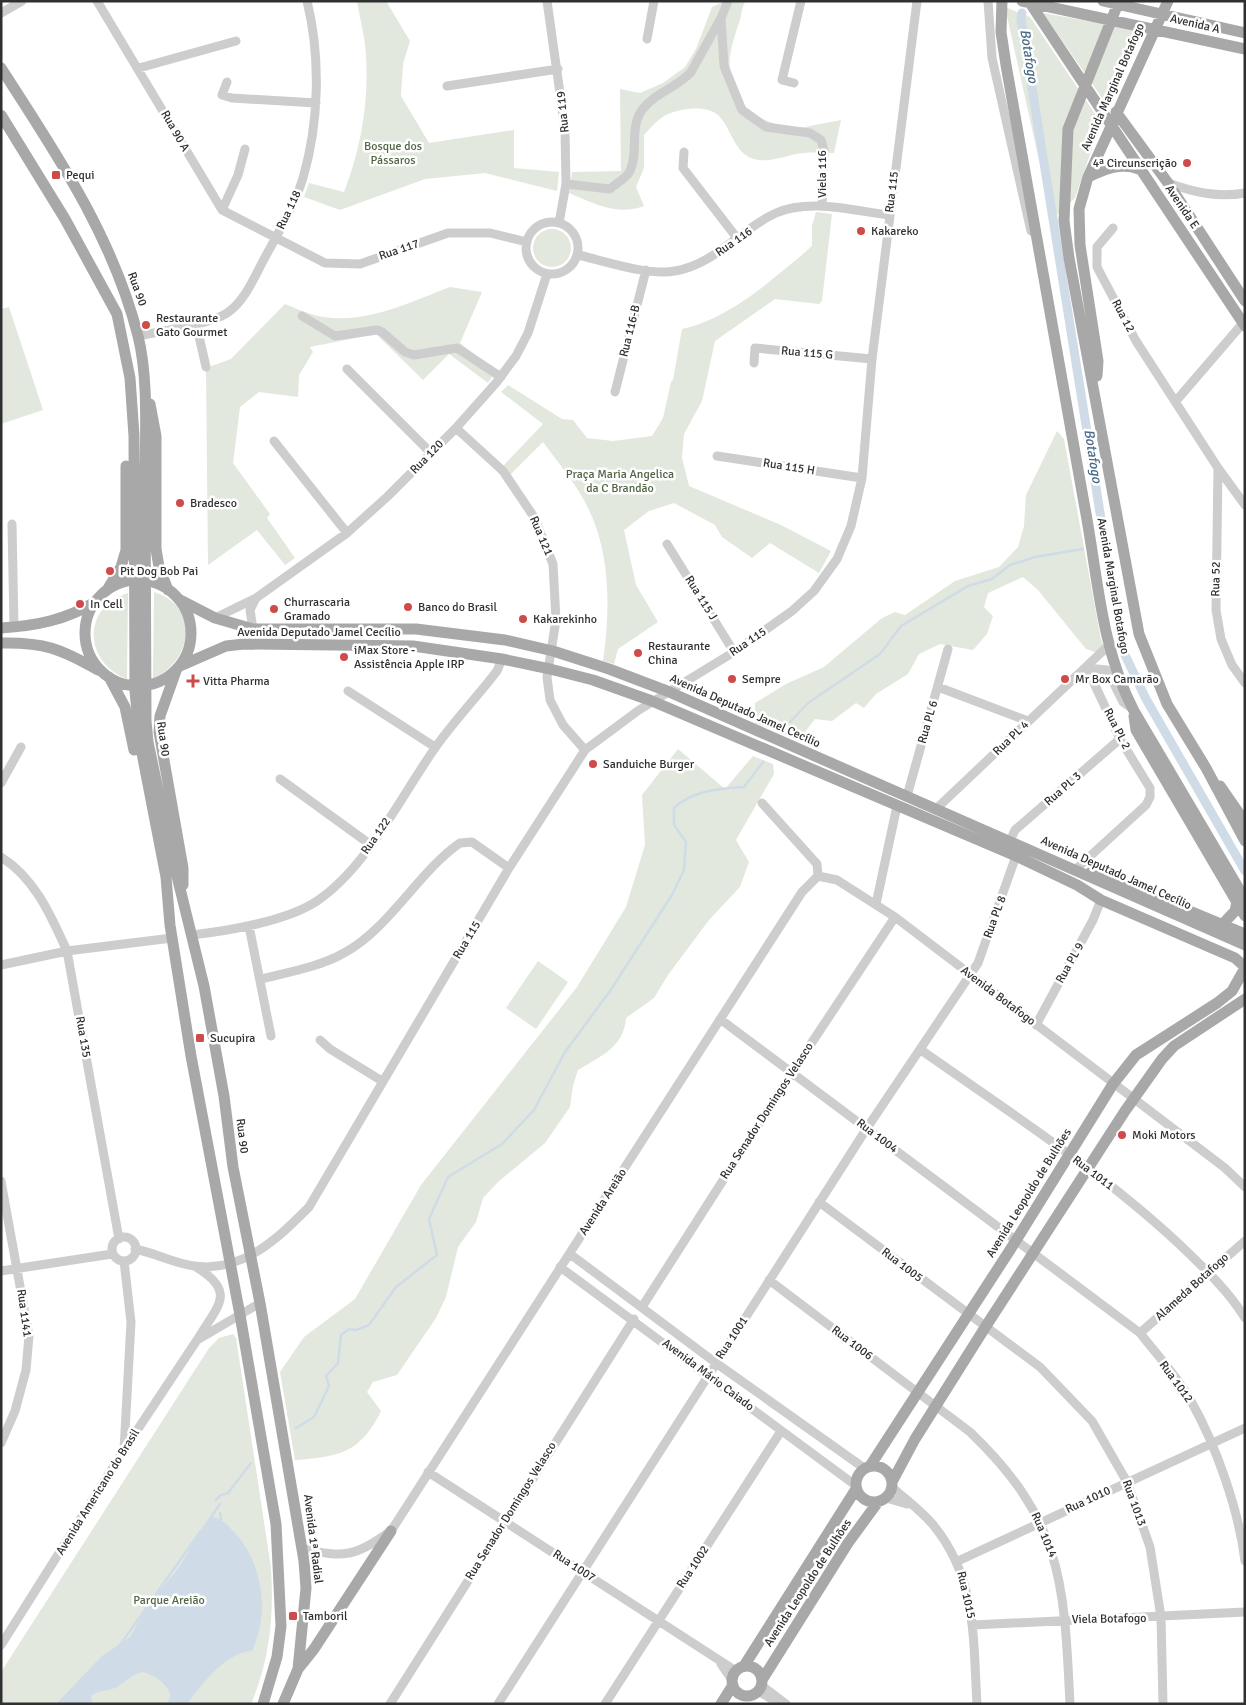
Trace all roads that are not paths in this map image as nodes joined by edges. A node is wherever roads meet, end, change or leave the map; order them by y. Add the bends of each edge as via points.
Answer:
1 (22, 1) edge
2 (96, 1) edge
3 (307, 1) edge
4 (548, 1) edge
5 (654, 1) edge
6 (728, 1) edge
7 (801, 1) edge
8 (917, 1) edge
9 (988, 1) edge
10 (1103, 1) edge
11 (1119, 1) edge
12 (1168, 1) edge
13 (1026, 2) edge
14 (1001, 3) edge
15 (1, 13) edge
16 (1163, 14) junction
17 (721, 18) junction
18 (1154, 28) junction
19 (1245, 33) edge
20 (647, 39) dead end
21 (236, 41) dead end
22 (1245, 49) edge
23 (1, 68) edge
24 (139, 68) junction
25 (558, 69) junction
26 (227, 82) dead end
27 (794, 83) dead end
28 (447, 86) dead end
29 (316, 103) junction
30 (1116, 112) junction
31 (1, 115) edge
32 (1110, 125) junction
33 (245, 149) dead end
34 (684, 152) dead end
35 (1139, 169) junction
36 (1088, 177) junction
37 (1168, 183) junction
38 (566, 184) junction
39 (1245, 193) edge
40 (822, 206) junction
41 (222, 210) junction
42 (889, 215) junction
43 (559, 223) junction
44 (1112, 228) dead end
45 (276, 238) junction
46 (737, 238) junction
47 (527, 242) junction
48 (578, 255) junction
49 (646, 270) junction
50 (547, 274) junction
51 (1245, 301) edge
52 (1047, 307) junction
53 (302, 316) dead end
54 (1242, 318) edge
55 (196, 324) junction
56 (138, 336) junction
57 (122, 344) junction
58 (142, 355) junction
59 (872, 359) junction
60 (754, 362) dead end
61 (206, 367) dead end
62 (347, 369) dead end
63 (501, 377) junction
64 (615, 392) dead end
65 (1095, 393) junction
66 (1176, 401) junction
67 (456, 428) junction
68 (274, 441) dead end
69 (431, 453) junction
70 (717, 456) dead end
71 (1218, 468) junction
72 (862, 478) junction
73 (1245, 505) edge
74 (12, 524) dead end
75 (347, 533) junction
76 (667, 544) dead end
77 (164, 587) junction
78 (107, 590) junction
79 (256, 598) junction
80 (180, 600) junction
81 (96, 601) junction
82 (215, 618) junction
83 (14, 627) junction
84 (1, 628) edge
85 (253, 628) junction
86 (1, 643) edge
87 (1108, 646) junction
88 (948, 649) dead end
89 (553, 651) junction
90 (734, 652) junction
91 (502, 659) junction
92 (179, 668) junction
93 (1087, 668) junction
94 (550, 669) junction
95 (106, 675) junction
96 (1245, 683) edge
97 (938, 687) junction
98 (348, 691) dead end
99 (667, 691) junction
100 (652, 701) junction
101 (1133, 710) junction
102 (1028, 721) junction
103 (1120, 739) junction
104 (21, 747) dead end
105 (435, 747) junction
106 (585, 750) junction
107 (1206, 768) junction
108 (280, 780) dead end
109 (1, 783) edge
110 (907, 796) junction
111 (762, 803) dead end
112 (897, 806) junction
113 (936, 809) junction
114 (1245, 822) edge
115 (1010, 841) junction
116 (1245, 841) edge
117 (371, 845) junction
118 (1016, 856) junction
119 (1, 857) edge
120 (510, 868) junction
121 (1076, 869) junction
122 (818, 876) junction
123 (1077, 885) junction
124 (1113, 893) junction
125 (1101, 900) junction
126 (1241, 900) edge
127 (183, 901) junction
128 (876, 904) junction
129 (1245, 916) edge
130 (895, 917) junction
131 (170, 925) junction
132 (249, 926) junction
133 (1222, 926) junction
134 (1245, 934) edge
135 (192, 935) junction
136 (172, 938) junction
137 (1245, 945) edge
138 (67, 951) junction
139 (1245, 952) edge
140 (1, 965) edge
141 (1245, 968) edge
142 (968, 974) junction
143 (261, 980) junction
144 (1245, 999) edge
145 (720, 1019) junction
146 (1036, 1025) junction
147 (271, 1036) dead end
148 (320, 1040) dead end
149 (921, 1050) junction
150 (791, 1074) junction
151 (382, 1081) junction
152 (1114, 1084) junction
153 (1134, 1098) junction
154 (867, 1128) junction
155 (1070, 1156) junction
156 (1089, 1169) junction
157 (1, 1181) edge
158 (1245, 1187) edge
159 (819, 1202) junction
160 (119, 1238) junction
161 (1017, 1240) junction
162 (1245, 1241) edge
163 (135, 1249) junction
164 (1033, 1253) junction
165 (112, 1254) junction
166 (570, 1254) junction
167 (250, 1257) junction
168 (124, 1261) junction
169 (231, 1263) junction
170 (194, 1266) junction
171 (560, 1267) junction
172 (17, 1268) junction
173 (1, 1271) edge
174 (1208, 1272) junction
175 (769, 1280) junction
176 (260, 1303) junction
177 (642, 1307) junction
178 (240, 1315) junction
179 (968, 1315) junction
180 (1245, 1318) edge
181 (634, 1319) junction
182 (986, 1326) junction
183 (1140, 1333) junction
184 (198, 1340) junction
185 (716, 1363) junction
186 (708, 1375) junction
187 (917, 1392) junction
188 (935, 1407) junction
189 (1245, 1428) edge
190 (781, 1431) junction
191 (283, 1436) joint
192 (1, 1443) edge
193 (1212, 1443) junction
194 (124, 1450) junction
195 (867, 1467) junction
196 (428, 1472) junction
197 (1128, 1482) junction
198 (892, 1485) junction
199 (856, 1487) junction
200 (882, 1500) junction
201 (910, 1504) junction
202 (505, 1522) junction
203 (1041, 1522) junction
204 (391, 1531) junction
205 (302, 1548) junction
206 (958, 1561) junction
207 (1245, 1561) edge
208 (582, 1572) junction
209 (1245, 1612) edge
210 (1160, 1618) junction
211 (1066, 1620) junction
212 (658, 1621) junction
213 (973, 1625) junction
214 (1, 1645) edge
215 (298, 1668) junction
216 (736, 1675) junction
217 (756, 1691) edge
218 (263, 1704) edge
219 (283, 1704) edge
220 (390, 1704) edge
221 (498, 1704) edge
222 (605, 1704) edge
223 (721, 1704) edge
224 (781, 1704) edge
225 (786, 1704) edge
226 (977, 1704) edge
227 (1070, 1704) edge
228 (1163, 1704) edge

1 - 15 street
2 - 24 street, Rua 90 A
3 - 29 street, Rua 118 via 315,55
4 - 25 street, Rua 119
5 - 20 street
6 - 17 street
7 - 27 street via 782,80
8 - 42 street, Rua 115
9 - 52 street, Avenida Marginal Botafogo via 992,58
10 - 16 main road, Avenida A
11 - 65 main road, Avenida Marginal Botafogo via 1074,110 1066,153 1064,221
12 - 16 main road, Avenida Marginal Botafogo
13 - 18 main road, Avenida A
13 - 32 main road, Avenida E
14 - 52 main road, Avenida Marginal Botafogo via 1001,32
16 - 18 main road, Avenida Marginal Botafogo
16 - 19 main road, Avenida A
17 - 38 street via 685,79 641,111 635,127 630,172 610,189
17 - 40 street, Viela 116 via 724,66 742,110 766,126 810,133 821,140 824,151
18 - 22 main road, Avenida A
18 - 30 main road, Avenida Marginal Botafogo
21 - 24 street
23 - 56 main road, Rua 90 via 86,202 101,232
24 - 41 street, Rua 90 A
25 - 28 street
25 - 38 street, Rua 119 via 565,129
26 - 29 street via 222,95 232,98
29 - 45 street, Rua 118 via 303,178
30 - 32 main road, Avenida Marginal Botafogo
30 - 37 main road, Avenida E
31 - 57 main road, Rua 90 via 90,261 117,314
32 - 35 main road, Avenida E
32 - 36 main road, Avenida Marginal Botafogo
33 - 41 street
34 - 46 street via 683,168
35 - 36 main road via 1116,166
35 - 54 main road, Avenida E
36 - 65 main road, Avenida Marginal Botafogo via 1079,210 1080,245 1098,361
37 - 39 street via 1215,195
37 - 51 main road, Avenida E
38 - 43 street, Rua 119
40 - 42 street, Rua 116
40 - 46 street, Rua 116 via 776,213
41 - 45 street
42 - 59 street, Rua 115
43 - 47 street via 545,223 534,230
43 - 48 street via 570,230 578,242
44 - 66 street, Rua 12 via 1097,247 1097,266 1136,341
45 - 47 street, Rua 117 via 324,263 360,264 448,233 490,233
45 - 55 street, Rua 118 via 246,293 227,314
46 - 49 street, Rua 116 via 703,263 674,272
47 - 50 street via 527,256 535,268
48 - 49 street, Rua 116
48 - 50 street via 566,270
49 - 64 street, Rua 116-B
50 - 63 street, Rua 120 via 528,333
52 - 87 main road, Avenida Marginal Botafogo
53 - 63 street via 335,336 372,330 382,332 414,355 452,348 461,350
54 - 66 street
55 - 56 street, Rua 118
55 - 61 street
56 - 58 main road, Rua 90
57 - 78 main road via 126,416 126,550 121,567
57 - 131 main road, Rua 90 via 130,378 134,436 136,716 166,877
58 - 77 main road via 156,436 156,549
58 - 127 main road, Rua 90 via 146,721
59 - 60 street, Rua 115 G via 755,348
59 - 72 street, Rua 115
62 - 69 street
63 - 67 street, Rua 120
65 - 107 main road, Avenida Marginal Botafogo via 1139,634 1167,704
66 - 71 street, Rua 12
67 - 69 street, Rua 120
67 - 89 street, Rua 121 via 502,471 534,517 553,564 556,620
68 - 75 street
69 - 75 street, Rua 120
70 - 72 street, Rua 115 H
71 - 73 street, Rua 12
71 - 96 street, Rua 52 via 1216,610 1221,639 1232,665
72 - 90 street, Rua 115 via 851,526 837,559 814,591 792,611
74 - 83 street
75 - 79 street, Rua 120
76 - 90 street, Rua 115 J
77 - 78 main road via 142,580 124,582
77 - 80 main road
78 - 81 main road
79 - 82 street, Rua 120
79 - 85 street via 250,610
80 - 82 main road, Avenida Deputado Jamel Cecílio
80 - 92 main road via 191,632 188,649
81 - 83 main road via 63,618
81 - 95 main road via 88,615 85,631 90,654
82 - 85 main road, Avenida Deputado Jamel Cecílio
83 - 84 main road
85 - 89 main road, Avenida Deputado Jamel Cecílio via 416,629 505,640
86 - 95 main road via 34,643 55,648
87 - 93 street, Rua PL 4
87 - 101 main road, Avenida Marginal Botafogo
88 - 97 street, Rua PL 6
89 - 94 street, Rua 121
89 - 99 main road, Avenida Deputado Jamel Cecílio
90 - 99 street, Rua 115
91 - 92 main road, Avenida Deputado Jamel Cecílio via 413,646 244,644 226,646
91 - 94 main road, Avenida Deputado Jamel Cecílio
91 - 105 street, Rua 122 via 498,671
92 - 95 main road via 161,681 135,686 122,684
92 - 127 main road via 160,716 159,732 183,868
93 - 101 street via 1107,670 1122,702
93 - 102 street, Rua PL 4
93 - 103 street, Rua PL 2
94 - 100 main road, Avenida Deputado Jamel Cecílio
94 - 106 street, Rua 121 via 550,700 563,726
95 - 131 main road via 125,706
97 - 102 street
97 - 110 street, Rua PL 6
98 - 105 street
99 - 100 street, Rua 115
99 - 110 main road, Avenida Deputado Jamel Cecílio
100 - 106 street, Rua 115
100 - 112 main road, Avenida Deputado Jamel Cecílio
101 - 126 main road, Avenida Marginal Botafogo via 1136,730
102 - 113 street, Rua PL 4
103 - 115 street, Rua PL 3 via 1015,830
103 - 121 street, Rua PL 2 via 1150,788 1150,797 1146,805
104 - 109 street
105 - 117 street, Rua 122
106 - 120 street, Rua 115
107 - 114 main road
107 - 116 main road, Avenida Marginal Botafogo
108 - 117 street
110 - 113 main road, Avenida Deputado Jamel Cecílio
111 - 122 street via 817,864
112 - 118 main road, Avenida Deputado Jamel Cecílio
112 - 128 street
113 - 115 main road, Avenida Deputado Jamel Cecílio
115 - 121 main road, Avenida Deputado Jamel Cecílio
117 - 132 street, Rua 122 via 342,880 316,902
118 - 123 main road, Avenida Deputado Jamel Cecílio
118 - 142 street, Rua PL 8 via 978,963
119 - 138 street, Rua 135 via 29,880 49,911
120 - 143 street via 472,842 460,843 370,935 346,953
120 - 151 street, Rua 115
121 - 124 main road, Avenida Deputado Jamel Cecílio
121 - 133 main road via 1103,875
122 - 128 street, Avenida Botafogo via 837,880
122 - 145 street, Avenida Areião via 802,892
123 - 124 main road, Avenida Deputado Jamel Cecílio
123 - 125 main road, Avenida Deputado Jamel Cecílio
124 - 137 main road, Avenida Deputado Jamel Cecílio
124 - 139 main road, Avenida Deputado Jamel Cecílio
125 - 141 main road, Avenida Deputado Jamel Cecílio via 1235,958
125 - 146 street, Rua PL 9
126 - 129 main road, Avenida Marginal Botafogo
126 - 133 main road
127 - 135 main road, Rua 90
128 - 130 street, Avenida Botafogo
130 - 142 street, Avenida Botafogo
130 - 150 street, Rua Senador Domingos Velasco
131 - 136 main road, Rua 90
132 - 135 street, Rua 122
132 - 143 street
133 - 134 main road
135 - 167 main road, Rua 90 via 224,1096 228,1139
136 - 138 street
136 - 169 main road, Rua 90 via 190,1056
138 - 140 street
138 - 160 street, Rua 135
141 - 152 main road, Avenida Leopoldo de Bulhões via 1232,991 1136,1055
142 - 146 street, Avenida Botafogo
142 - 149 street, Rua 1001
143 - 147 street
144 - 153 main road via 1174,1046
145 - 150 street, Rua 1004
145 - 166 street, Avenida Areião
146 - 152 street, Avenida Botafogo
148 - 151 street
149 - 154 street, Rua 1001
149 - 155 street, Rua 1011
150 - 154 street, Rua 1004
150 - 177 street, Rua Senador Domingos Velasco
151 - 167 street, Rua 115 via 309,1207 286,1230
152 - 153 street, Avenida Botafogo
152 - 155 main road, Avenida Leopoldo de Bulhões
153 - 156 main road
153 - 158 street, Avenida Botafogo
154 - 159 street, Rua 1001
154 - 161 street, Rua 1004
155 - 156 street, Rua 1011
155 - 161 main road, Avenida Leopoldo de Bulhões
156 - 164 main road
156 - 174 street, Rua 1011 via 1147,1214
157 - 172 street, Rua 1141
159 - 175 street, Rua 1001
159 - 179 street, Rua 1005
160 - 163 street via 129,1239
160 - 165 street via 112,1246
161 - 164 street, Rua 1004
161 - 179 main road, Avenida Leopoldo de Bulhões
162 - 174 street, Alameda Botafogo
163 - 168 street via 132,1258
163 - 170 street
164 - 182 main road
164 - 183 street, Rua 1012
165 - 168 street
165 - 172 street
166 - 171 street, Avenida Areião
166 - 177 street, Avenida Mário Caiado
167 - 169 street, Rua 115
167 - 176 main road, Rua 90
168 - 194 street via 131,1322
169 - 170 street, Rua 115
169 - 178 main road, Rua 90
170 - 184 street, Avenida Americano do Brasil via 216,1281 220,1288 219,1303
171 - 181 street, Avenida Mário Caiado
171 - 196 street, Avenida Areião
172 - 173 street
172 - 192 street, Rua 1141 via 29,1336 26,1370 15,1412
174 - 180 street, Rua 1011
174 - 183 street, Alameda Botafogo
175 - 185 street, Rua 1001
175 - 187 street, Rua 1006
176 - 178 street, Avenida Americano do Brasil
176 - 191 main road, Rua 90
177 - 185 street, Avenida Mário Caiado
178 - 184 street, Avenida Americano do Brasil
178 - 218 main road, Rua 90 via 276,1524 281,1626 277,1657
179 - 182 street, Rua 1005
179 - 187 main road, Avenida Leopoldo de Bulhões
181 - 186 street, Avenida Mário Caiado
181 - 202 street, Rua Senador Domingos Velasco
182 - 188 main road
182 - 197 street, Rua 1013 via 1040,1367 1092,1421
183 - 193 street, Rua 1012 via 1191,1399
184 - 194 street, Avenida Americano do Brasil
185 - 186 street, Rua 1001
185 - 195 street, Avenida Mário Caiado
186 - 190 street, Avenida Mário Caiado
186 - 208 street, Rua 1001
187 - 188 street, Rua 1006
187 - 195 main road, Avenida Leopoldo de Bulhões
188 - 198 main road
188 - 203 street, Rua 1014 via 970,1432 995,1456 1019,1486
189 - 193 street, Rua 1010
190 - 199 street, Avenida Mário Caiado
190 - 212 street, Rua 1002
191 - 205 main road, Avenida 1ª Radial
193 - 197 street, Rua 1010
193 - 207 street, Rua 1012 via 1242,1537
194 - 214 street, Avenida Americano do Brasil
195 - 198 main road via 876,1465 887,1471
195 - 199 main road via 857,1476
196 - 202 street, Rua 1007
196 - 204 street, Avenida Areião
197 - 203 street, Rua 1010
197 - 210 street, Rua 1013 via 1150,1547
198 - 200 main road
198 - 201 street, Rua 1015
199 - 200 main road via 865,1500
199 - 216 main road, Avenida Leopoldo de Bulhões
200 - 201 street, Rua 1015
200 - 217 main road, Avenida Leopoldo de Bulhões via 848,1543
201 - 206 street, Rua 1015 via 933,1524
202 - 208 street, Rua 1007
202 - 220 street, Rua Senador Domingos Velasco
203 - 206 street, Rua 1010
203 - 211 street, Rua 1014 via 1060,1578
204 - 205 street via 359,1551 345,1555
204 - 215 main road via 314,1649
205 - 215 main road, Avenida 1ª Radial via 306,1588
206 - 213 street, Rua 1015
208 - 212 street, Rua 1007
208 - 221 street, Rua 1001
209 - 210 street, Viela Botafogo
210 - 211 street, Viela Botafogo
210 - 228 street, Rua 1013
211 - 213 street, Viela Botafogo
211 - 227 street, Rua 1014
212 - 216 street, Rua 1007
212 - 222 street, Rua 1002
213 - 226 street, Rua 1015
215 - 219 main road, Avenida 1ª Radial
216 - 217 main road via 742,1695
216 - 217 main road via 754,1668 758,1671
216 - 223 main road, Avenida Leopoldo de Bulhões
217 - 224 street
217 - 225 street

